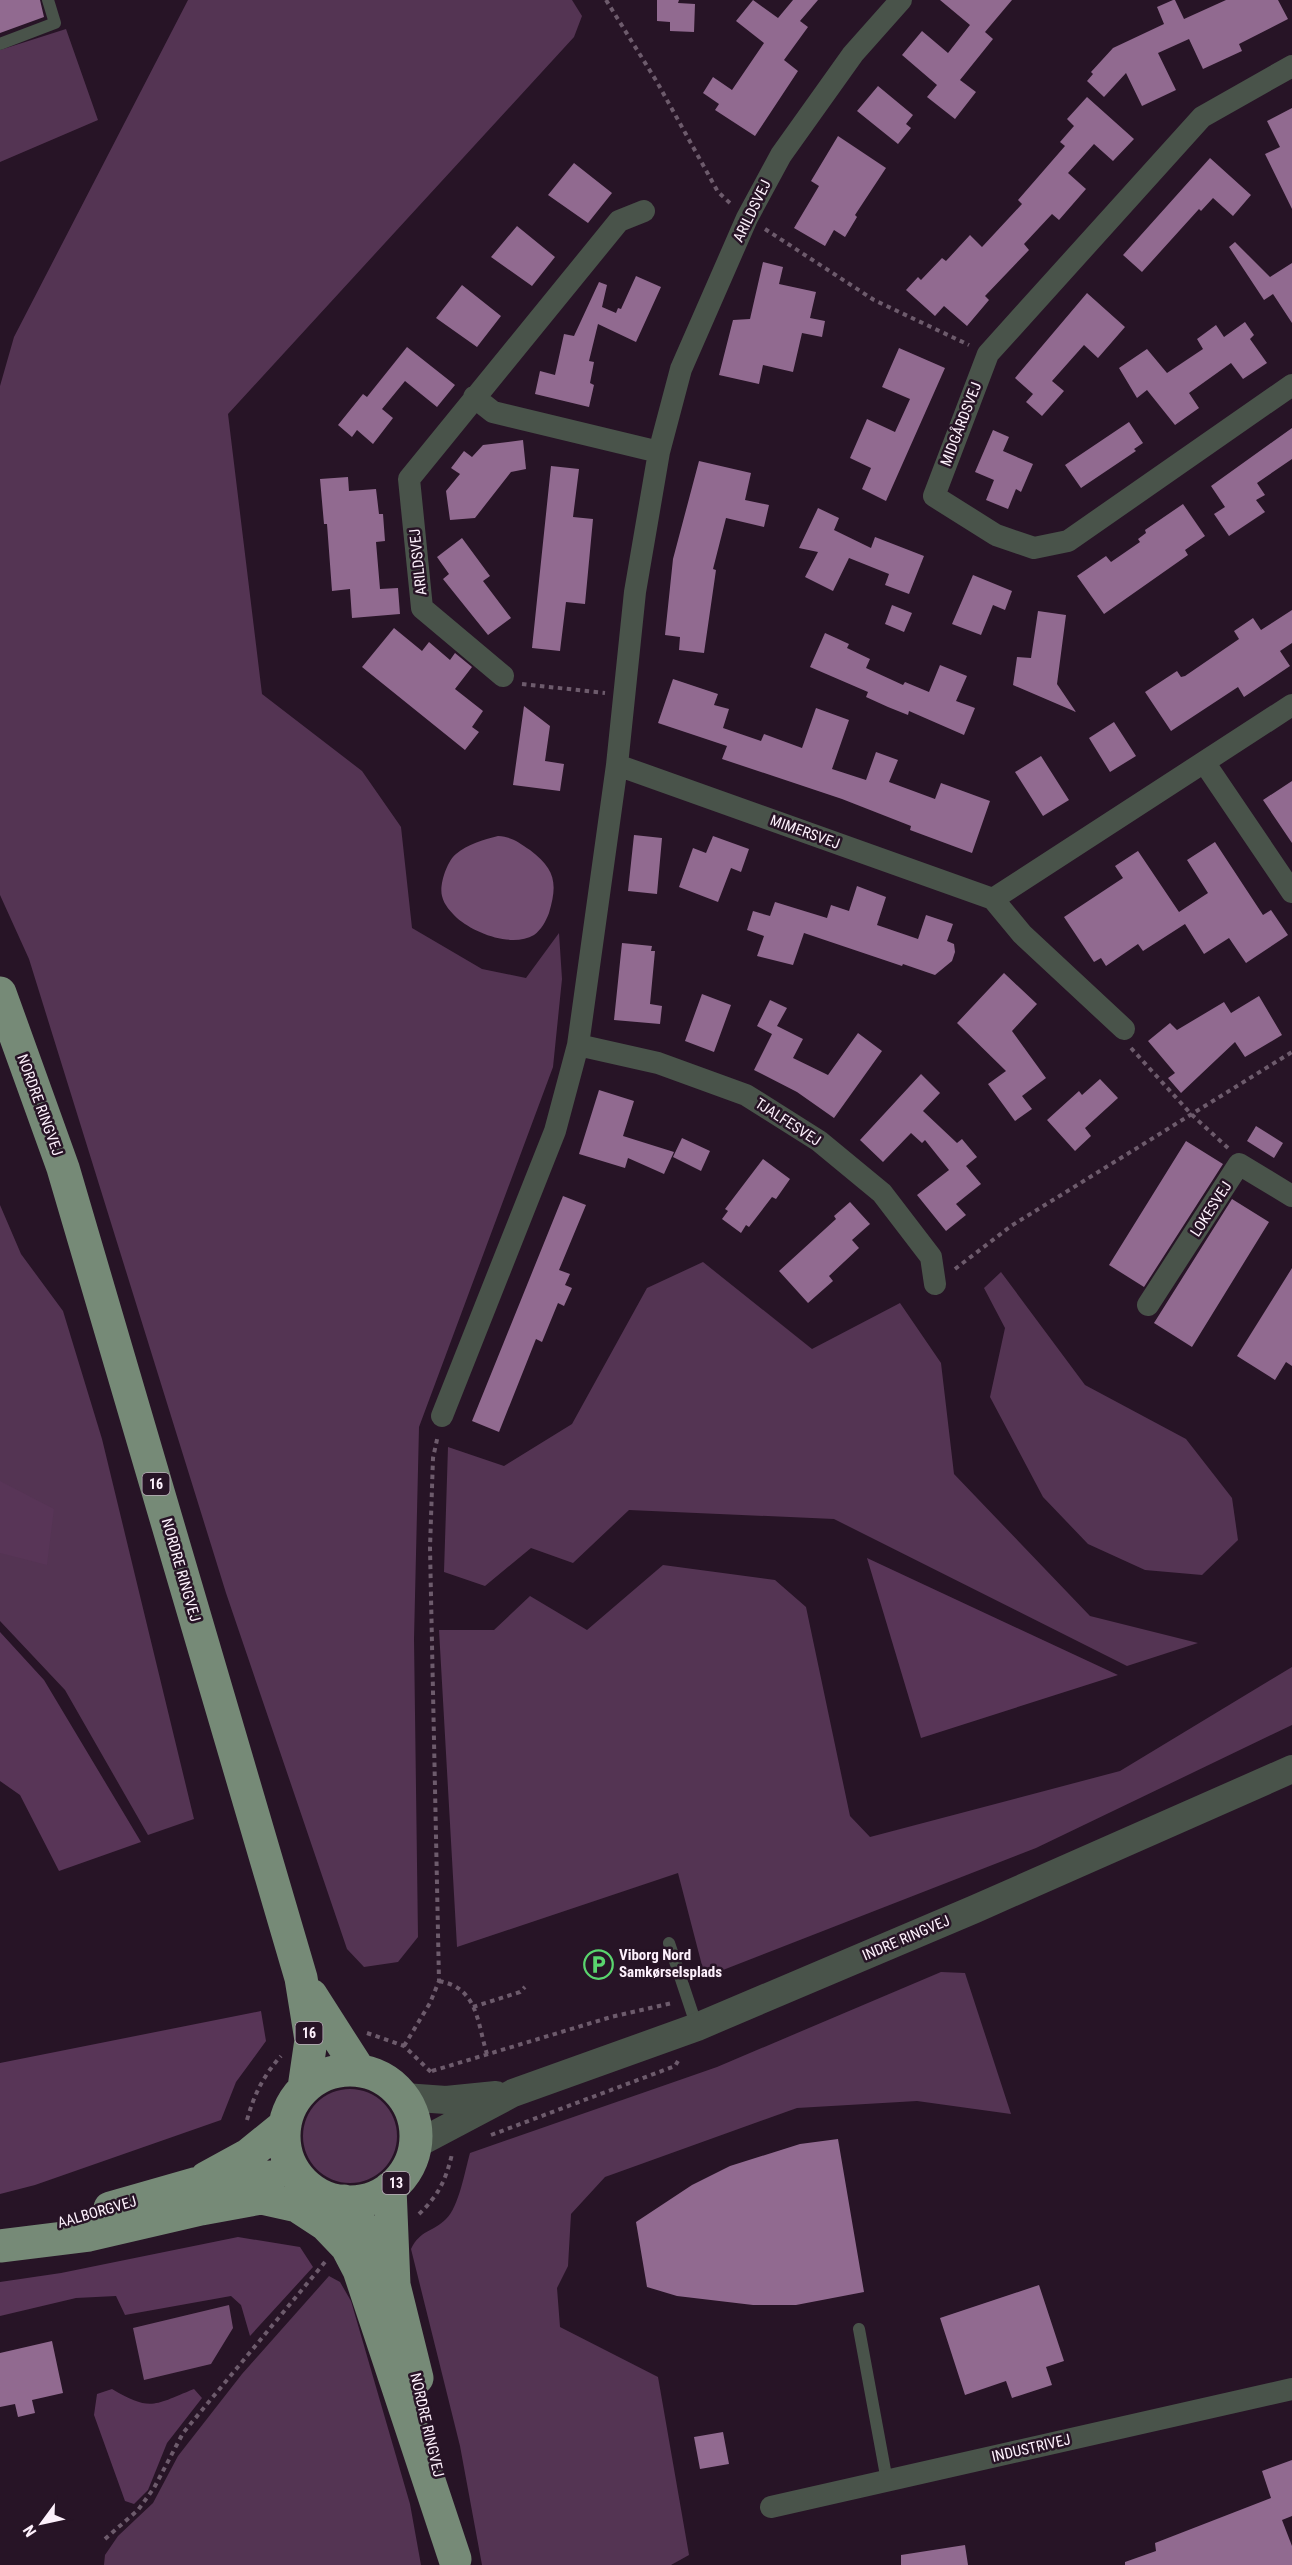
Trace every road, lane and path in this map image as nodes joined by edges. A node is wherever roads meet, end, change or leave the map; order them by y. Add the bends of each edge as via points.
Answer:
1 (48, 0) edge
2 (606, 0) edge
3 (901, 0) edge
4 (0, 44) edge
5 (1292, 66) edge
6 (644, 211) dead end
7 (747, 218) junction
8 (988, 354) junction
9 (1292, 385) edge
10 (474, 397) junction
11 (659, 452) junction
12 (503, 676) joint
13 (624, 695) junction
14 (1292, 705) edge
15 (1204, 762) junction
16 (617, 765) junction
17 (1292, 892) edge
18 (993, 898) junction
19 (0, 993) edge
20 (1124, 1029) joint
21 (578, 1045) junction
22 (1292, 1052) edge
23 (1191, 1114) junction
24 (1239, 1164) junction
25 (1292, 1196) edge
26 (935, 1284) joint
27 (1148, 1305) dead end
28 (442, 1416) joint
29 (1292, 1768) edge
30 (669, 1943) dead end
31 (301, 1978) junction
32 (439, 1981) junction
33 (525, 1987) dead end
34 (473, 2007) junction
35 (697, 2027) junction
36 (404, 2046) dead end
37 (487, 2054) dead end
38 (359, 2070) junction
39 (304, 2088) junction
40 (513, 2093) junction
41 (404, 2097) junction
42 (285, 2125) junction
43 (487, 2137) dead end
44 (416, 2145) junction
45 (300, 2178) junction
46 (194, 2184) junction
47 (390, 2188) junction
48 (344, 2201) junction
49 (0, 2237) edge
50 (0, 2246) edge
51 (331, 2255) dead end
52 (394, 2285) junction
53 (859, 2330) dead end
54 (1292, 2389) edge
55 (887, 2481) junction
56 (771, 2507) dead end
57 (105, 2539) dead end
58 (455, 2562) edge

1 - 4 lane via 56,23
2 - 7 path via 718,192
3 - 7 street, ARILDSVEJ via 853,54 781,155
5 - 8 street, MIDGÅRDSVEJ via 1202,117
6 - 10 street, ARILDSVEJ via 619,221
7 - 8 path via 874,300
7 - 11 street, ARILDSVEJ via 681,369
8 - 9 street, MIDGÅRDSVEJ via 934,496 996,535 1034,548 1068,541
10 - 11 street via 493,412
10 - 12 street, ARILDSVEJ via 410,479 422,608
11 - 13 street, ARILDSVEJ via 635,592
12 - 13 path via 520,684
13 - 16 street, ARILDSVEJ
14 - 15 street
15 - 17 street
15 - 18 street
16 - 18 street, MIMERSVEJ
16 - 21 street
18 - 20 street via 1022,934
19 - 31 main road, NORDRE RINGVEJ / 16 via 63,1168
20 - 23 path via 1122,1038
21 - 26 street, TJALFESVEJ via 658,1063 746,1095 819,1141 882,1193 932,1257
21 - 28 street via 555,1131
22 - 23 path
23 - 24 path via 1233,1153
23 - 26 path via 1011,1226
24 - 25 street, LOKESVEJ
24 - 27 street, LOKESVEJ
28 - 32 path via 433,1458 430,1548
29 - 35 street, INDRE RINGVEJ
30 - 35 lane
31 - 38 main road, NORDRE RINGVEJ / 16
31 - 39 main road, NORDRE RINGVEJ / 16 via 310,2040
32 - 34 path via 462,1989
32 - 36 path
33 - 34 path
34 - 37 path
35 - 40 street, INDRE RINGVEJ
35 - 43 path via 675,2066
38 - 39 main road via 330,2073
38 - 41 main road via 384,2079
39 - 42 main road
40 - 41 street, INDRE RINGVEJ via 446,2100
40 - 44 street, INDRE RINGVEJ
41 - 44 main road via 416,2128
42 - 45 main road via 290,2162
42 - 46 main road, AALBORGVEJ via 248,2155
44 - 47 main road, 13 via 411,2162
45 - 46 main road, AALBORGVEJ
45 - 48 main road, 13 via 312,2190
46 - 49 main road, AALBORGVEJ
47 - 48 main road, 13 via 376,2196
47 - 52 main road, NORDRE RINGVEJ / 13
48 - 52 main road, NORDRE RINGVEJ via 370,2238
50 - 58 main road, 13 via 89,2235 261,2198 297,2206 326,2225 347,2247 359,2270
51 - 57 path via 183,2433 138,2510
52 - 58 main road, NORDRE RINGVEJ / 13
53 - 55 lane
54 - 55 street, INDUSTRIVEJ
55 - 56 street, INDUSTRIVEJ

